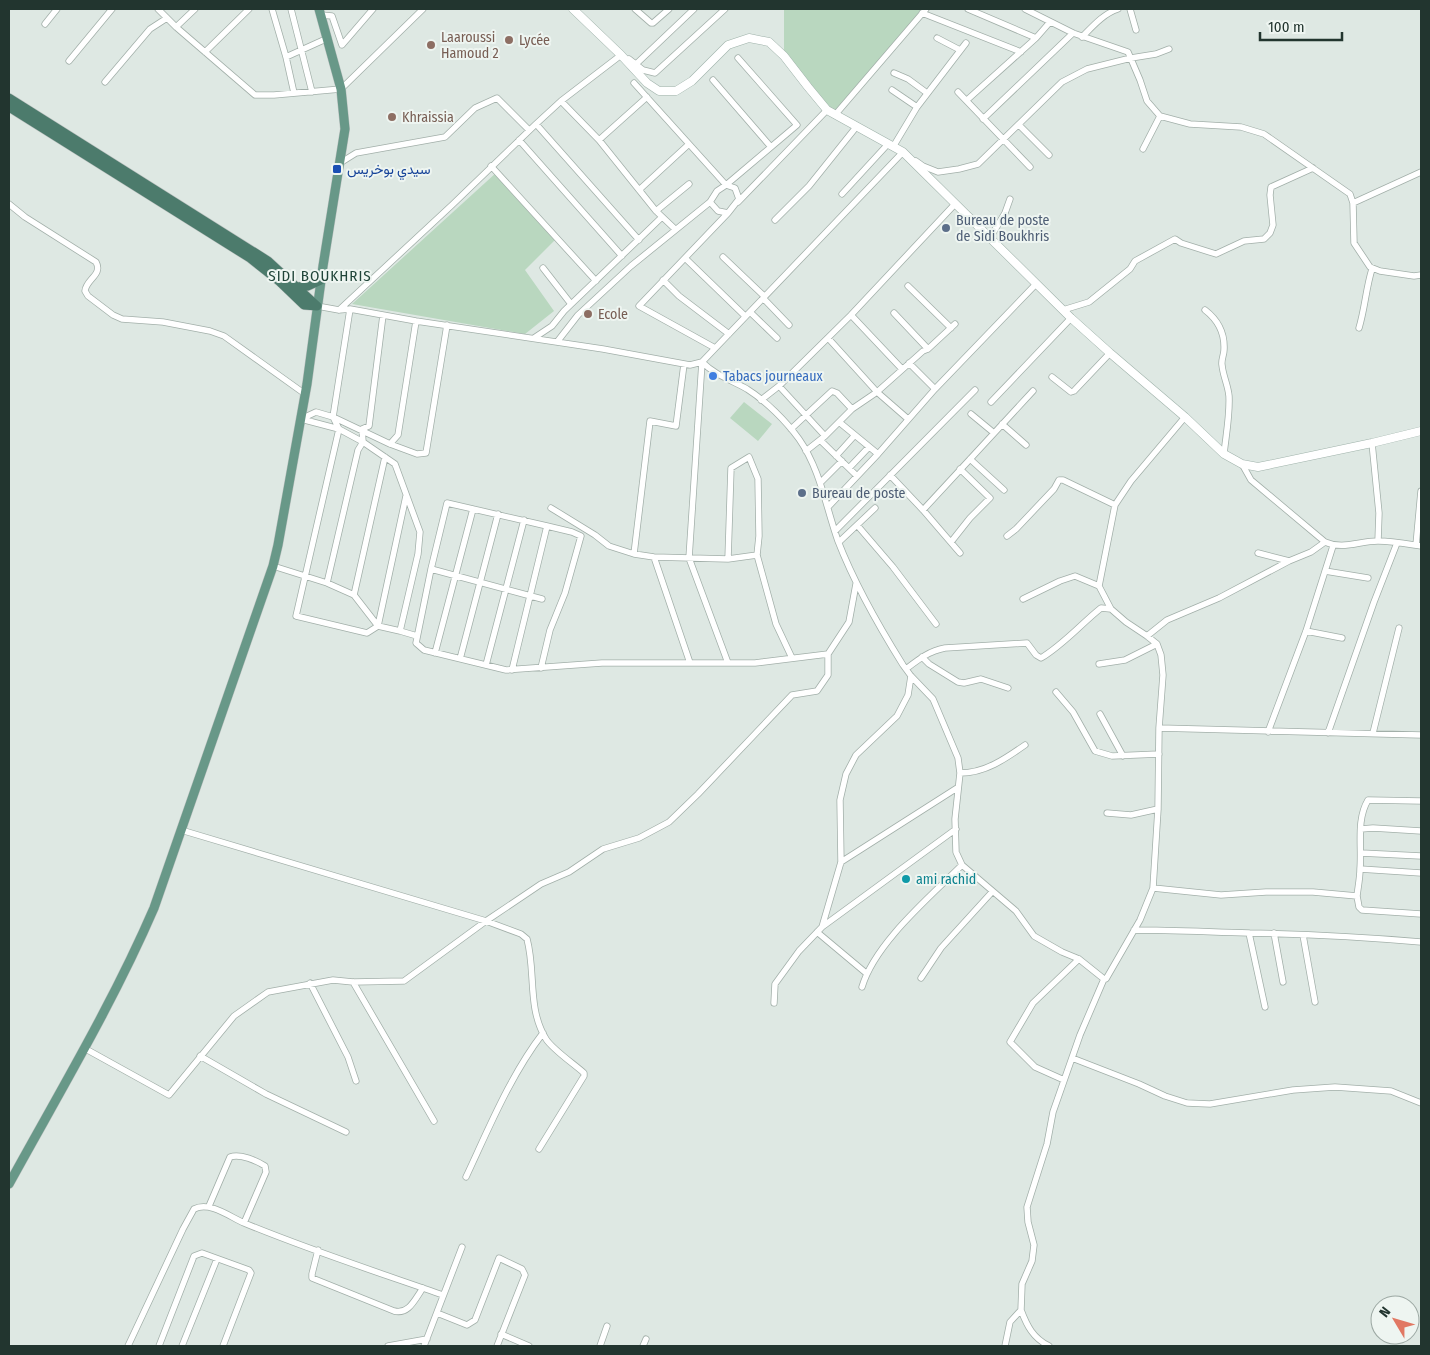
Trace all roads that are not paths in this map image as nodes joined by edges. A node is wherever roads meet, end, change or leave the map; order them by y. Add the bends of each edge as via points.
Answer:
1 (57, 9) edge
2 (112, 9) edge
3 (158, 9) edge
4 (195, 9) edge
5 (249, 9) edge
6 (272, 9) edge
7 (291, 9) edge
8 (373, 9) edge
9 (423, 9) edge
10 (573, 9) edge
11 (635, 9) edge
12 (669, 9) edge
13 (694, 9) edge
14 (725, 9) edge
15 (968, 9) edge
16 (1025, 9) edge
17 (1118, 9) edge
18 (1130, 9) edge
19 (924, 11) edge
20 (320, 12) edge
21 (167, 18) junction
22 (1050, 22) junction
23 (45, 24) dead end
24 (176, 27) junction
25 (1136, 30) dead end
26 (1073, 33) junction
27 (1082, 37) junction
28 (328, 38) junction
29 (937, 38) dead end
30 (1036, 38) junction
31 (966, 43) dead end
32 (614, 49) junction
33 (1169, 49) dead end
34 (302, 50) junction
35 (960, 50) junction
36 (205, 52) junction
37 (1021, 52) junction
38 (621, 55) junction
39 (286, 57) junction
40 (738, 58) dead end
41 (1131, 58) junction
42 (68, 61) dead end
43 (634, 66) junction
44 (894, 73) dead end
45 (713, 80) dead end
46 (105, 82) dead end
47 (634, 83) dead end
48 (341, 89) junction
49 (892, 90) dead end
50 (312, 92) junction
51 (958, 92) dead end
52 (294, 93) junction
53 (927, 93) junction
54 (647, 97) junction
55 (9, 98) edge
56 (967, 100) junction
57 (561, 101) junction
58 (9, 107) edge
59 (917, 107) junction
60 (828, 110) junction
61 (835, 114) junction
62 (1160, 116) junction
63 (983, 119) junction
64 (536, 124) junction
65 (1019, 125) junction
66 (857, 126) junction
67 (529, 130) junction
68 (1005, 139) junction
69 (519, 140) junction
70 (599, 140) junction
71 (689, 144) junction
72 (890, 146) junction
73 (771, 147) junction
74 (1143, 148) dead end
75 (903, 152) junction
76 (1049, 155) dead end
77 (340, 163) junction
78 (491, 166) junction
79 (1030, 167) dead end
80 (1313, 168) junction
81 (1421, 172) edge
82 (688, 184) dead end
83 (726, 185) junction
84 (639, 190) junction
85 (842, 194) dead end
86 (1010, 199) dead end
87 (710, 202) junction
88 (1353, 203) junction
89 (9, 204) edge
90 (955, 204) junction
91 (656, 211) junction
92 (728, 213) junction
93 (662, 217) junction
94 (775, 220) dead end
95 (675, 229) junction
96 (990, 238) junction
97 (639, 240) junction
98 (622, 256) junction
99 (722, 256) dead end
100 (685, 258) junction
101 (543, 268) dead end
102 (1372, 269) junction
103 (1421, 276) edge
104 (321, 280) junction
105 (663, 280) junction
106 (596, 281) junction
107 (1036, 284) junction
108 (908, 286) dead end
109 (298, 287) junction
110 (764, 297) junction
111 (571, 304) junction
112 (318, 306) junction
113 (350, 308) junction
114 (339, 310) junction
115 (1063, 310) junction
116 (1204, 310) dead end
117 (894, 313) dead end
118 (748, 314) junction
119 (383, 315) junction
120 (851, 315) junction
121 (1071, 318) junction
122 (416, 321) junction
123 (447, 325) junction
124 (789, 325) dead end
125 (1359, 328) dead end
126 (728, 334) junction
127 (534, 338) junction
128 (777, 338) dead end
129 (828, 338) junction
130 (557, 342) junction
131 (716, 348) junction
132 (928, 349) junction
133 (1110, 353) junction
134 (702, 362) junction
135 (909, 363) junction
136 (684, 364) junction
137 (902, 369) junction
138 (1052, 377) dead end
139 (779, 386) junction
140 (935, 389) junction
141 (975, 390) dead end
142 (1033, 390) dead end
143 (877, 392) junction
144 (305, 394) junction
145 (761, 400) junction
146 (991, 402) dead end
147 (852, 410) junction
148 (971, 414) dead end
149 (807, 415) junction
150 (333, 417) junction
151 (1185, 417) junction
152 (300, 419) junction
153 (908, 419) junction
154 (839, 422) junction
155 (1002, 424) junction
156 (339, 429) junction
157 (791, 429) junction
158 (362, 430) junction
159 (1421, 431) edge
160 (994, 433) junction
161 (855, 435) junction
162 (823, 438) junction
163 (363, 442) junction
164 (1372, 443) junction
165 (390, 444) junction
166 (1026, 445) dead end
167 (869, 446) junction
168 (806, 451) junction
169 (878, 454) junction
170 (1224, 454) junction
171 (836, 456) junction
172 (386, 457) junction
173 (970, 459) junction
174 (842, 461) junction
175 (1242, 464) junction
176 (849, 468) junction
177 (960, 469) junction
178 (890, 475) junction
179 (857, 476) junction
180 (821, 482) junction
181 (1004, 490) dead end
182 (1421, 491) edge
183 (406, 495) junction
184 (1115, 505) junction
185 (828, 507) junction
186 (551, 508) dead end
187 (875, 508) dead end
188 (473, 509) junction
189 (923, 510) junction
190 (498, 514) junction
191 (524, 520) junction
192 (857, 525) junction
193 (548, 526) junction
194 (835, 531) junction
195 (1007, 536) dead end
196 (1378, 541) junction
197 (839, 542) junction
198 (951, 542) junction
199 (1325, 542) junction
200 (1397, 544) junction
201 (1333, 546) junction
202 (1419, 546) edge
203 (960, 553) dead end
204 (1258, 553) dead end
205 (634, 554) junction
206 (756, 554) junction
207 (654, 557) junction
208 (689, 558) junction
209 (728, 559) junction
210 (1289, 561) junction
211 (272, 566) junction
212 (431, 570) junction
213 (1326, 571) junction
214 (456, 575) junction
215 (306, 577) junction
216 (1368, 578) dead end
217 (480, 582) junction
218 (327, 583) junction
219 (856, 584) junction
220 (1099, 586) junction
221 (506, 589) junction
222 (354, 595) junction
223 (530, 596) junction
224 (542, 599) dead end
225 (1023, 599) dead end
226 (1111, 609) junction
227 (936, 624) dead end
228 (378, 626) junction
229 (1399, 628) dead end
230 (400, 631) junction
231 (1306, 631) junction
232 (418, 636) junction
233 (1147, 636) junction
234 (1342, 638) dead end
235 (1156, 644) junction
236 (435, 653) junction
237 (828, 654) junction
238 (922, 657) junction
239 (792, 658) junction
240 (460, 659) junction
241 (690, 663) junction
242 (728, 663) junction
243 (1099, 664) dead end
244 (486, 665) junction
245 (541, 668) junction
246 (906, 669) junction
247 (512, 670) junction
248 (911, 676) junction
249 (1008, 688) dead end
250 (1056, 692) dead end
251 (1100, 714) dead end
252 (1159, 728) junction
253 (1268, 732) junction
254 (1328, 733) junction
255 (1373, 733) junction
256 (1421, 735) edge
257 (1025, 745) dead end
258 (1159, 754) junction
259 (1122, 756) junction
260 (960, 773) junction
261 (957, 788) junction
262 (1421, 801) edge
263 (1158, 809) junction
264 (1107, 813) dead end
265 (956, 829) junction
266 (1360, 829) junction
267 (181, 830) junction
268 (1421, 831) edge
269 (1361, 853) junction
270 (1421, 856) edge
271 (841, 862) junction
272 (962, 865) junction
273 (1360, 869) junction
274 (1421, 872) edge
275 (1153, 888) junction
276 (992, 892) junction
277 (1357, 896) junction
278 (1421, 914) edge
279 (486, 921) junction
280 (822, 926) junction
281 (1134, 930) junction
282 (817, 932) junction
283 (1249, 933) junction
284 (1274, 933) junction
285 (1303, 935) junction
286 (1421, 942) edge
287 (1080, 959) junction
288 (866, 974) junction
289 (921, 978) dead end
290 (1104, 979) junction
291 (353, 982) junction
292 (1283, 982) dead end
293 (310, 983) junction
294 (862, 987) dead end
295 (1315, 1002) dead end
296 (774, 1003) dead end
297 (1265, 1007) dead end
298 (543, 1033) junction
299 (84, 1048) junction
300 (200, 1056) junction
301 (1072, 1058) junction
302 (356, 1080) dead end
303 (1064, 1080) junction
304 (1421, 1103) edge
305 (434, 1122) dead end
306 (346, 1132) dead end
307 (540, 1149) dead end
308 (466, 1177) dead end
309 (9, 1184) edge
310 (209, 1206) junction
311 (244, 1223) junction
312 (462, 1247) dead end
313 (318, 1250) junction
314 (217, 1259) junction
315 (423, 1288) junction
316 (444, 1295) junction
317 (1021, 1310) junction
318 (437, 1313) junction
319 (607, 1326) dead end
320 (501, 1334) junction
321 (427, 1338) junction
322 (646, 1338) dead end
323 (128, 1346) edge
324 (159, 1346) edge
325 (182, 1346) edge
326 (223, 1346) edge
327 (388, 1346) edge
328 (424, 1346) edge
329 (497, 1346) edge
330 (529, 1346) edge
331 (600, 1346) edge
332 (643, 1346) edge
333 (1005, 1346) edge
334 (1049, 1346) edge

1 - 23 street
2 - 42 street
3 - 21 street
4 - 24 street
5 - 36 street
6 - 39 street
7 - 34 street
8 - 20 street via 342,44 332,16
9 - 48 street
10 - 32 main road
11 - 12 street via 651,23
13 - 43 street
14 - 43 street via 655,73
15 - 30 street
16 - 22 street
17 - 27 street via 1098,20
18 - 25 street
19 - 37 street
19 - 61 street
20 - 28 main road
21 - 24 street
21 - 46 street via 150,29
22 - 26 street
22 - 30 street
24 - 36 street
26 - 27 street
26 - 63 street
27 - 41 street via 1128,52
28 - 34 street
28 - 48 main road
29 - 35 street
30 - 37 street
31 - 35 street
32 - 38 main road
32 - 43 street
33 - 41 street
34 - 39 street
34 - 50 street
35 - 53 street
36 - 52 street via 255,95
37 - 56 street
38 - 43 main road
38 - 57 street
39 - 52 street
40 - 73 street via 797,125
41 - 62 street via 1147,101
41 - 65 street via 1087,69 1062,82
43 - 60 main road via 647,83 659,91 676,91 692,81 728,45 749,38 769,42
44 - 53 street
45 - 73 street
47 - 54 street
48 - 50 street
48 - 77 main road via 345,129
49 - 59 street
50 - 52 street
51 - 56 street
53 - 59 street
54 - 70 street
54 - 71 street
55 - 109 highway via 268,261
56 - 63 street
57 - 64 street
57 - 70 street
58 - 112 highway via 250,258 304,305
59 - 72 street
60 - 61 main road
60 - 92 street
61 - 66 main road
62 - 74 street
62 - 80 street via 1190,124 1241,127 1264,134
63 - 68 street
64 - 67 street
64 - 97 street
65 - 68 street
65 - 76 street
66 - 72 main road
66 - 94 street via 808,186
67 - 69 street
67 - 77 street via 497,98 475,108 445,137 356,153
68 - 75 street via 978,164 938,172
68 - 79 street
69 - 78 street
69 - 98 street
70 - 84 street
71 - 83 street
71 - 84 street
72 - 75 main road
72 - 85 street
73 - 83 street
75 - 90 main road
75 - 110 street
77 - 104 main road
78 - 106 street
78 - 114 street
80 - 88 street via 1350,194
80 - 115 street via 1271,187 1273,225 1264,239 1244,241 1216,254 1175,239 1136,261 1089,302
81 - 88 street
82 - 91 street
83 - 87 street
83 - 92 street via 735,188 739,200
84 - 91 street
86 - 96 street
87 - 92 street via 718,212
87 - 95 street
88 - 102 street via 1354,243
89 - 144 street via 96,262 97,273 85,291 113,315 224,336
90 - 96 main road
90 - 120 street
91 - 93 street
92 - 100 street
93 - 95 street
93 - 97 street
95 - 130 street via 578,315
96 - 107 main road
97 - 98 street
98 - 106 street
99 - 110 street
100 - 105 street
100 - 118 street
101 - 111 street
102 - 103 street
102 - 125 street
104 - 109 highway
104 - 112 main road
105 - 126 street
105 - 131 street via 639,306
106 - 111 street
107 - 115 main road
107 - 140 street
108 - 132 street via 953,326
109 - 112 highway
110 - 118 street
110 - 124 street
111 - 127 street via 552,326
112 - 114 street
112 - 144 main road
113 - 114 street
113 - 119 street
113 - 150 street
115 - 121 main road
116 - 170 street via 1220,326 1223,337 1221,364 1229,394
117 - 132 street
118 - 126 street
118 - 128 street
119 - 122 street
119 - 158 street via 369,426
120 - 129 street
120 - 137 street
121 - 133 main road
121 - 146 street
122 - 123 street
122 - 165 street via 398,434
123 - 127 street
123 - 165 street via 426,453 417,454
126 - 131 street
127 - 130 street
129 - 139 street
129 - 143 street
130 - 136 street
131 - 134 street
132 - 135 street
133 - 138 street via 1074,392
133 - 151 main road
134 - 136 street
134 - 145 street via 710,371
134 - 208 street
135 - 137 street
135 - 140 street
136 - 205 street via 676,426 650,421
137 - 143 street
139 - 145 street
139 - 149 street
140 - 153 street
141 - 178 street
142 - 155 street
143 - 147 street
143 - 153 street
144 - 152 main road
145 - 157 street
147 - 149 street via 832,391
147 - 154 street
148 - 160 street
149 - 157 street
149 - 162 street
150 - 152 street via 316,412
150 - 156 street
150 - 158 street
151 - 170 main road
151 - 184 street
152 - 156 street
152 - 211 main road
153 - 169 street
154 - 161 street
154 - 162 street
155 - 160 street
155 - 166 street
156 - 163 street
156 - 215 street
157 - 168 street
158 - 163 street
158 - 165 street
159 - 164 main road
160 - 173 street
161 - 167 street
161 - 171 street
162 - 168 street
162 - 171 street
163 - 172 street
163 - 218 street via 358,450
164 - 175 main road via 1258,467
164 - 196 street via 1379,513
167 - 169 street
167 - 176 street
168 - 180 street
169 - 179 street
170 - 175 main road
171 - 174 street
172 - 183 street via 395,464
172 - 222 street
173 - 177 street
173 - 181 street
174 - 176 street
174 - 180 street
175 - 199 street via 1251,480
176 - 179 street
177 - 189 street
177 - 198 street via 990,498
178 - 189 street
178 - 194 street
179 - 185 street
180 - 185 street
182 - 202 street
183 - 228 street
183 - 230 street via 420,532
184 - 195 street via 1059,480
184 - 220 street
185 - 194 street
186 - 205 street via 609,546
187 - 192 street
188 - 190 street
188 - 212 street via 447,503
188 - 214 street
189 - 198 street
190 - 191 street
190 - 217 street
191 - 193 street
191 - 221 street
192 - 197 street
192 - 227 street
193 - 223 street
193 - 245 street via 581,536
194 - 197 street
196 - 200 street
196 - 201 street
197 - 219 street
198 - 203 street
199 - 201 street
199 - 210 street
200 - 202 street
200 - 254 street
201 - 213 street
204 - 210 street
205 - 207 street
206 - 209 street
206 - 209 street via 759,536 758,479 749,456 730,468
206 - 239 street via 776,624
207 - 208 street
207 - 241 street
208 - 209 street
208 - 242 street
210 - 233 street via 1219,598 1167,620
211 - 215 street
211 - 267 main road
212 - 214 street
212 - 232 street
213 - 216 street
213 - 231 street
214 - 217 street
214 - 236 street
215 - 218 street
215 - 228 street via 296,616 367,633
217 - 221 street
217 - 240 street
218 - 222 street
219 - 237 street via 849,622
219 - 246 street
220 - 225 street via 1074,576
220 - 226 street
221 - 223 street
221 - 244 street
222 - 228 street
223 - 224 street
223 - 247 street
226 - 233 street
226 - 238 street via 1101,608 1041,658 1027,643 945,648
228 - 230 street
229 - 255 street
230 - 232 street
231 - 234 street
231 - 253 street
232 - 236 street via 416,643
233 - 235 street
235 - 243 street via 1125,660
235 - 252 street via 1163,675
236 - 240 street
237 - 239 street
237 - 279 street via 828,675 817,691 792,695 669,822 639,838 603,850 569,872 541,884
238 - 246 street
238 - 249 street via 958,682 981,679
239 - 242 street
240 - 244 street
241 - 242 street
241 - 245 street via 602,663
244 - 247 street
245 - 247 street
246 - 248 street
248 - 260 street via 933,699 958,758
248 - 271 street via 908,694 898,716 856,755 846,774 840,800
250 - 259 street via 1073,712 1095,751
251 - 259 street
252 - 253 street
252 - 258 street
253 - 254 street
254 - 255 street
255 - 256 street
257 - 260 street via 989,767 973,773
258 - 259 street
258 - 263 street
260 - 261 street
261 - 265 street
261 - 271 street
262 - 266 street via 1368,800
263 - 264 street via 1131,815
263 - 275 street
265 - 272 street via 956,852
265 - 280 street
266 - 268 street
266 - 269 street
267 - 279 street
267 - 299 main road via 139,943
269 - 270 street
269 - 273 street
271 - 280 street
272 - 276 street
272 - 288 street via 907,920 877,955
273 - 274 street
273 - 277 street
275 - 277 street via 1221,894 1313,892
275 - 281 street
276 - 287 street via 1016,912 1034,936
276 - 289 street via 941,948
277 - 278 street via 1362,910
279 - 291 street via 404,981
279 - 298 street via 527,939 533,1005
280 - 282 street
281 - 283 street
281 - 290 street
282 - 288 street
282 - 296 street via 775,984
283 - 284 street
283 - 297 street
284 - 285 street
284 - 292 street
285 - 286 street
285 - 295 street
287 - 290 street
287 - 303 street via 1033,1003 1010,1042 1034,1067
288 - 294 street
290 - 301 street
291 - 293 street
291 - 305 street
293 - 300 street via 268,992 234,1016
293 - 302 street via 348,1057
298 - 307 street via 547,1041 584,1076
298 - 308 street via 510,1083
299 - 300 street via 169,1095
299 - 309 main road
300 - 306 street via 266,1094
301 - 303 street
301 - 304 street via 1187,1103 1210,1104 1293,1090 1366,1088 1391,1091
303 - 317 street via 1027,1207 1034,1245 1032,1261 1022,1284
310 - 311 street
310 - 311 street via 230,1156 258,1162 265,1166 266,1172
310 - 323 street via 194,1209
311 - 313 street
312 - 316 street
313 - 315 street
313 - 315 street via 312,1278 394,1311 407,1310
314 - 324 street via 202,1253 194,1256
314 - 325 street
314 - 326 street via 251,1272
315 - 316 street
316 - 318 street
317 - 333 street via 1010,1322
317 - 334 street via 1029,1330
318 - 320 street via 467,1325 476,1320 499,1258 522,1269 525,1275
318 - 321 street
319 - 331 street
320 - 329 street
320 - 330 street
321 - 327 street
321 - 328 street
322 - 332 street

